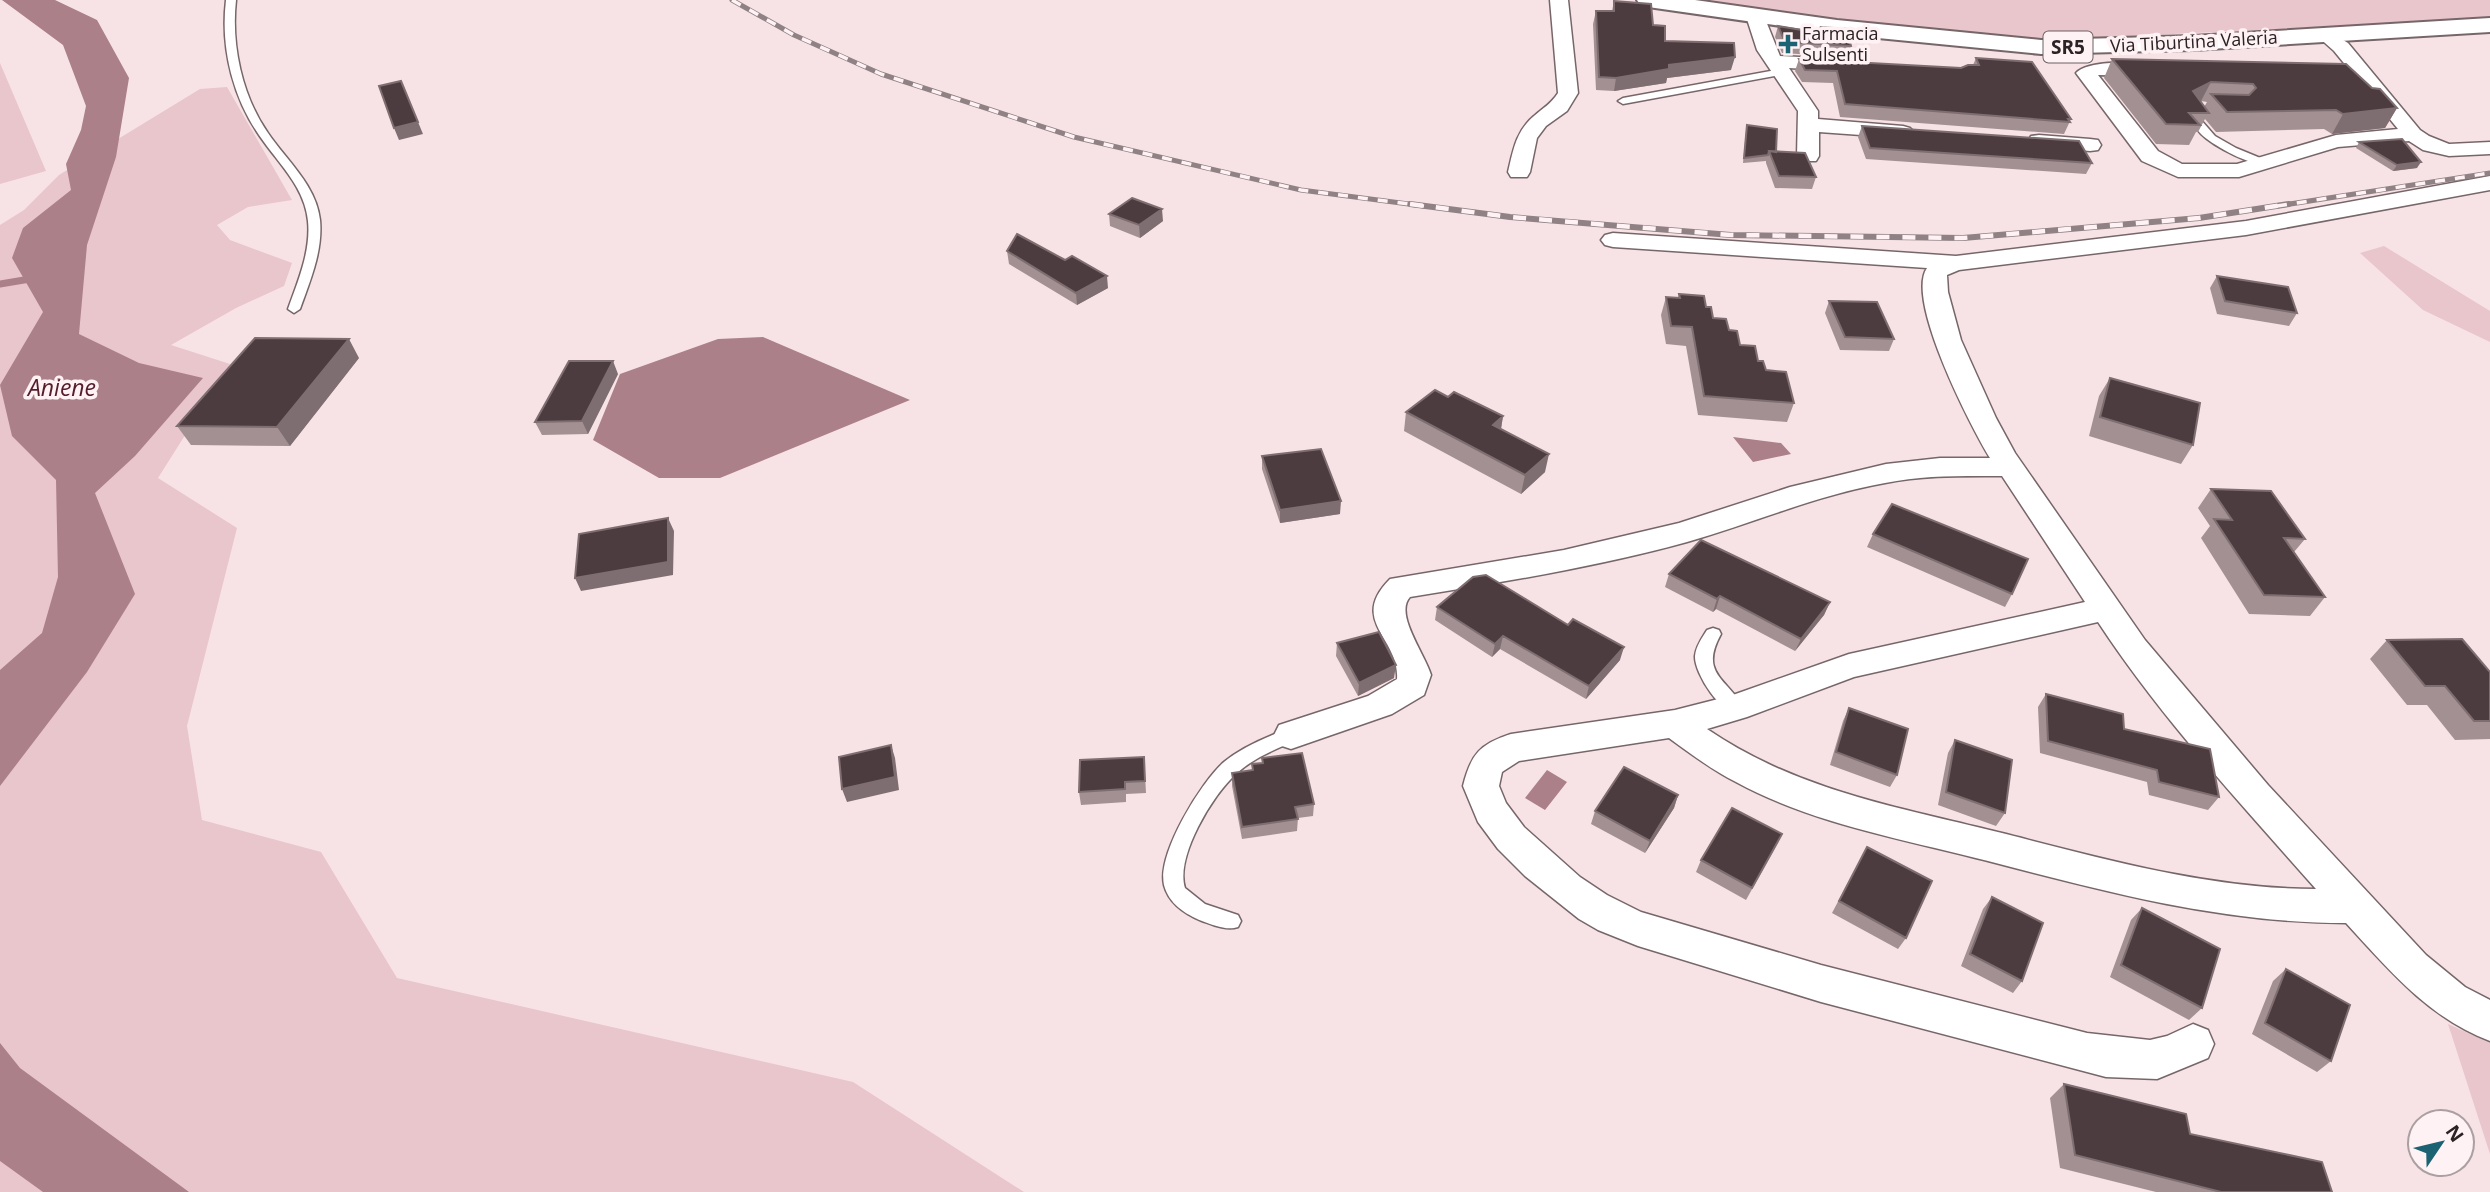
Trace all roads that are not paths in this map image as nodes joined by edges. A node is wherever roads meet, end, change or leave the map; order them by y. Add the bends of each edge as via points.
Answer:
1 (231, 0) edge
2 (1559, 0) edge
3 (1648, 0) edge
4 (1756, 21) junction
5 (2490, 25) edge
6 (1810, 34) edge
7 (2325, 35) junction
8 (1852, 66) edge
9 (1778, 67) junction
10 (2170, 71) edge
11 (2365, 75) junction
12 (2342, 76) edge
13 (1623, 101) dead end
14 (2201, 107) edge
15 (1810, 125) junction
16 (1930, 134) edge
17 (2413, 134) junction
18 (2023, 140) edge
19 (2090, 145) dead end
20 (2490, 148) edge
21 (1808, 156) edge
22 (2265, 162) junction
23 (1519, 173) dead end
24 (2490, 183) edge
25 (1613, 240) dead end
26 (1956, 264) junction
27 (295, 309) dead end
28 (2010, 467) junction
29 (2106, 609) junction
30 (1713, 634) dead end
31 (1735, 708) junction
32 (1675, 724) junction
33 (1291, 735) joint
34 (2354, 906) junction
35 (1231, 921) dead end
36 (2490, 1022) edge
37 (2193, 1044) dead end

1 - 27 lane via 229,31 246,104 310,198 316,219 314,249
2 - 23 street via 1567,93 1560,107 1527,137
3 - 4 main road, Via Tiburtina Valeria / SR5
4 - 6 street
4 - 7 main road, Via Tiburtina Valeria / SR5 via 2041,47
4 - 9 street
5 - 7 main road, Via Tiburtina Valeria / SR5
7 - 11 street
8 - 9 street
9 - 13 lane
9 - 15 street via 1804,103
10 - 22 street via 2097,68 2086,73 2160,163 2178,170 2212,172
11 - 12 street
11 - 17 street
14 - 22 lane via 2192,113 2220,145
15 - 16 street
15 - 21 street
17 - 20 street via 2444,150
17 - 22 street via 2336,141
18 - 19 street
24 - 26 street via 2246,228
25 - 26 street
26 - 28 street via 1935,274 1939,316 1985,424
28 - 29 street
28 - 33 street via 1886,473 1800,494 1684,532 1564,561 1401,587 1388,605 1414,673 1412,686 1380,705
29 - 31 street via 1849,666
29 - 34 street via 2133,649
30 - 31 lane via 1703,649 1703,660 1712,681
31 - 32 street
32 - 34 street via 1757,776 1848,811 2214,897 2295,906
32 - 37 street via 1502,751 1484,769 1485,800 1515,842 1557,881 1600,911 1639,929 1867,996 2088,1051 2145,1060
33 - 35 lane via 1247,756 1219,778 1199,807 1177,859 1174,886 1184,902 1199,912
34 - 36 street via 2423,978

